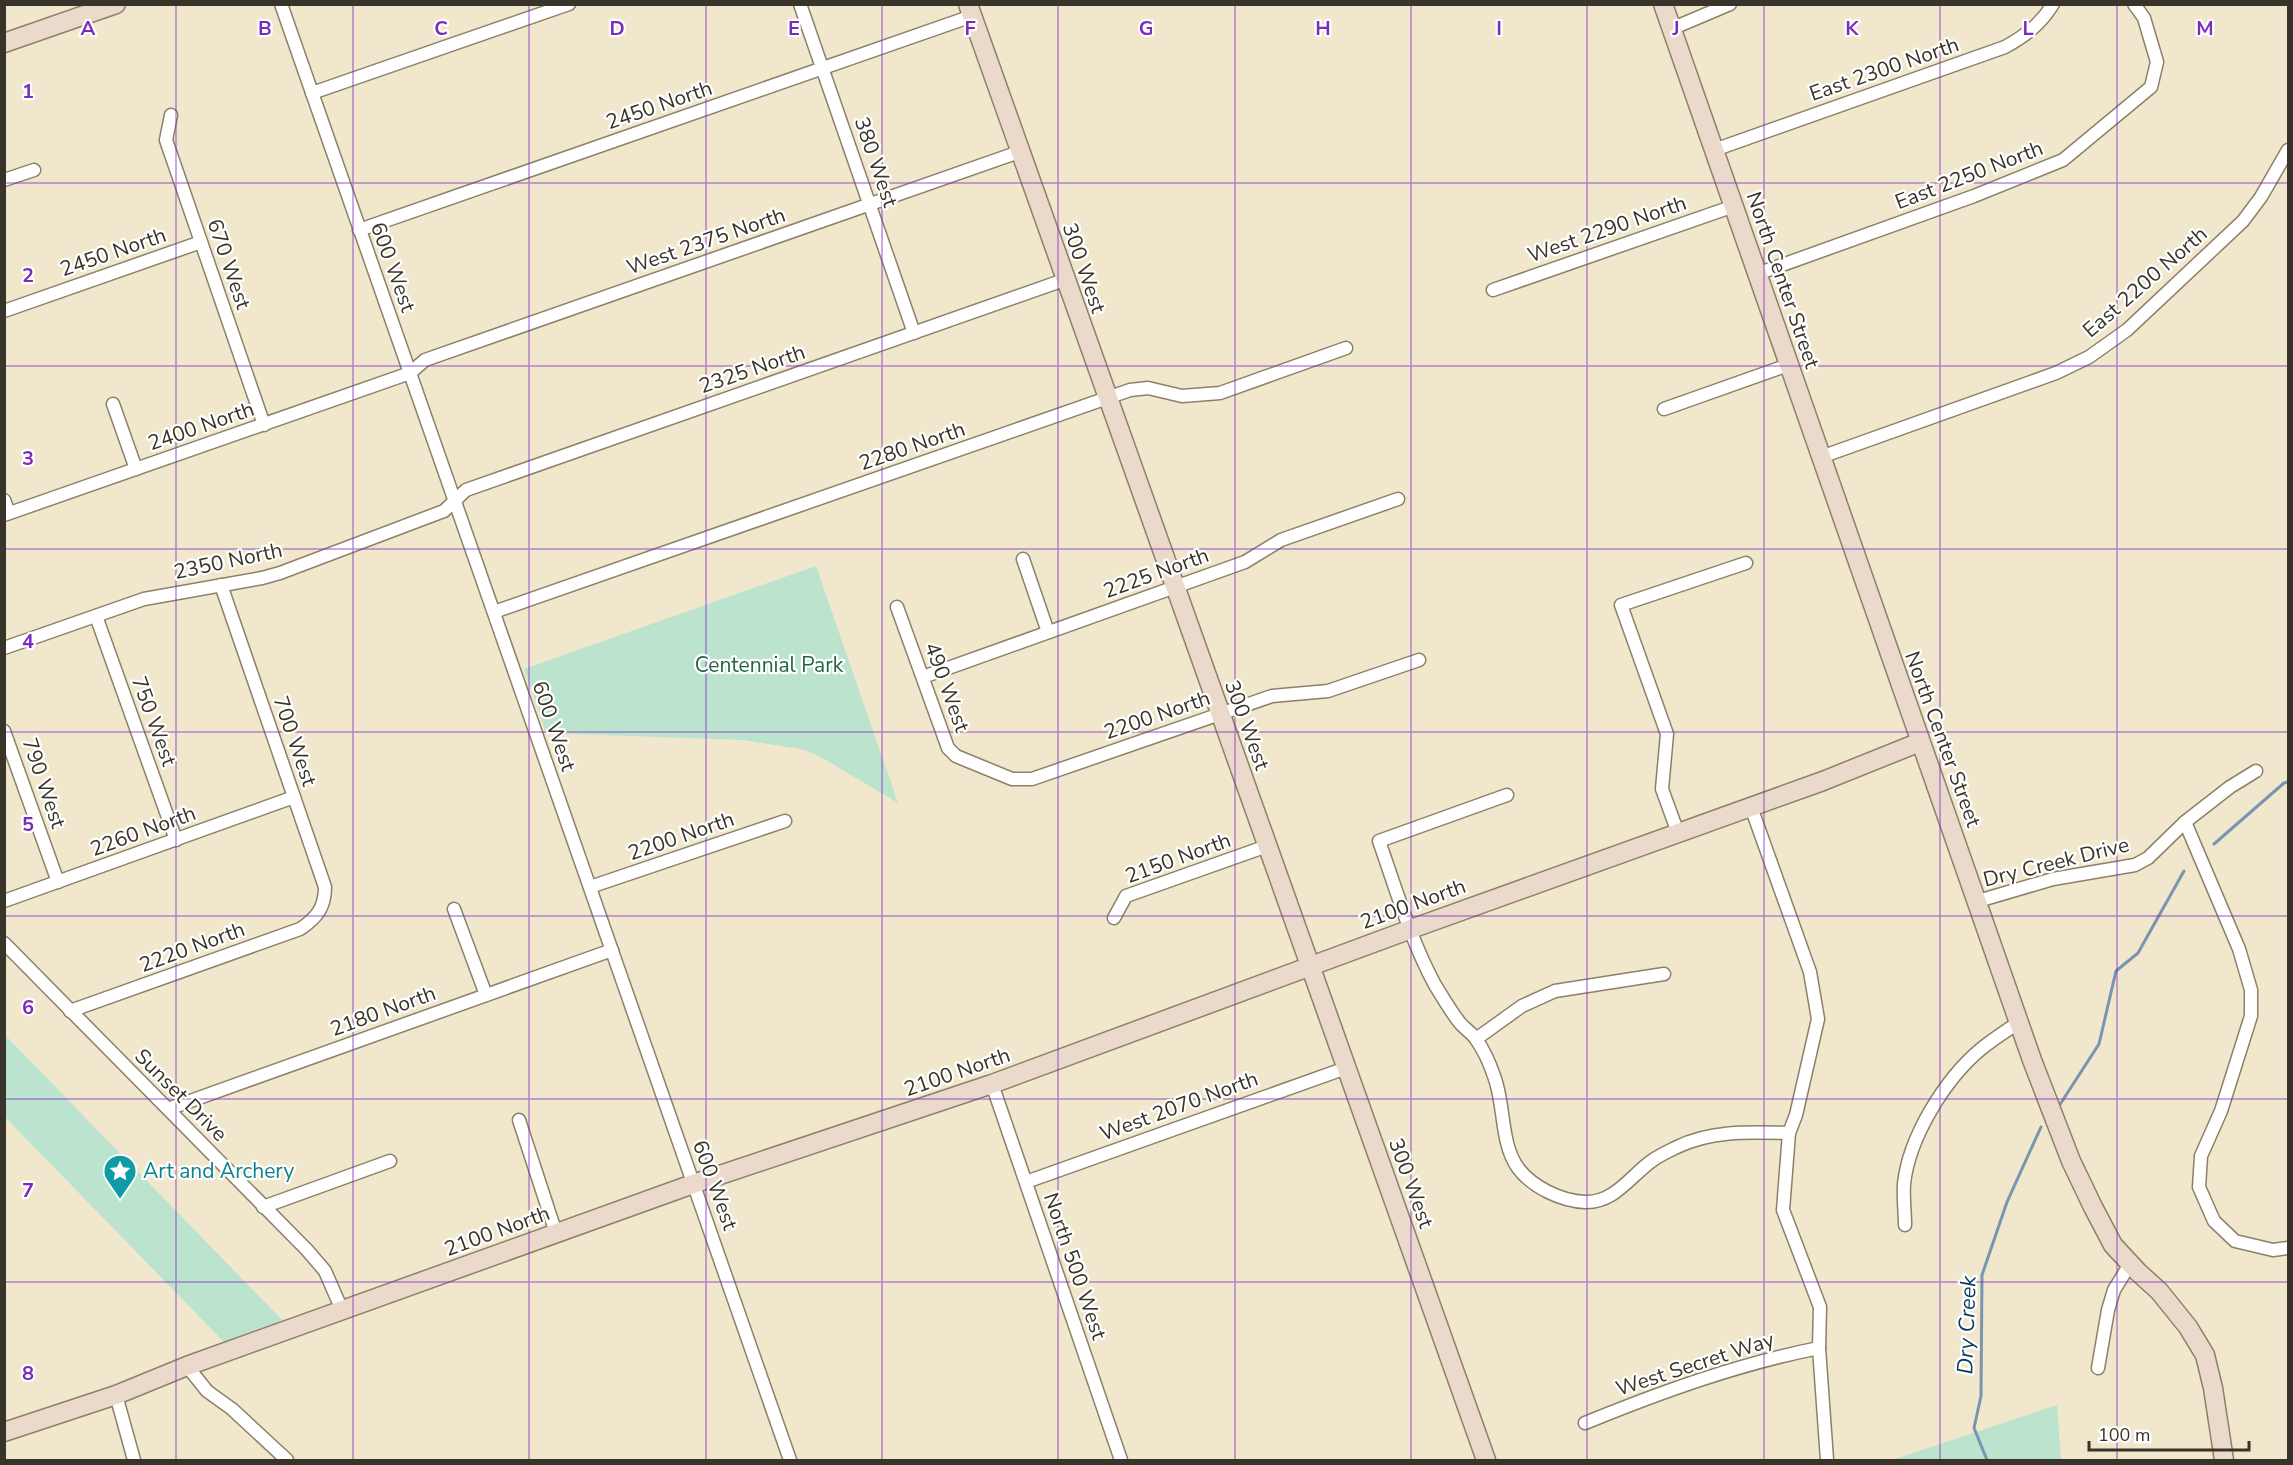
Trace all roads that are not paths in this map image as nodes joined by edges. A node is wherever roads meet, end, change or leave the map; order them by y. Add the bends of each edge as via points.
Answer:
1 (116, 4) edge
2 (281, 4) edge
3 (569, 4) edge
4 (800, 4) edge
5 (1663, 4) edge
6 (1730, 4) edge
7 (2052, 4) edge
8 (2134, 4) edge
9 (970, 10) edge
10 (1671, 29) junction
11 (4, 43) edge
12 (823, 68) junction
13 (312, 93) junction
14 (171, 115) dead end
15 (1714, 150) junction
16 (2289, 150) edge
17 (1019, 152) junction
18 (34, 170) dead end
19 (4, 180) edge
20 (869, 205) junction
21 (1734, 206) junction
22 (359, 230) junction
23 (201, 242) junction
24 (1757, 274) junction
25 (1064, 280) junction
26 (1493, 290) dead end
27 (4, 311) edge
28 (914, 333) junction
29 (1346, 348) dead end
30 (1788, 365) junction
31 (410, 373) junction
32 (1105, 398) junction
33 (113, 404) dead end
34 (1664, 409) dead end
35 (264, 424) junction
36 (1821, 457) junction
37 (135, 469) junction
38 (1398, 499) dead end
39 (4, 500) edge
40 (455, 500) junction
41 (7, 514) edge
42 (1023, 559) dead end
43 (1746, 563) dead end
44 (221, 585) junction
45 (1173, 588) junction
46 (897, 607) dead end
47 (494, 612) junction
48 (96, 616) junction
49 (1048, 632) junction
50 (4, 648) edge
51 (1419, 660) dead end
52 (923, 677) junction
53 (1219, 714) junction
54 (4, 731) edge
55 (1920, 742) junction
56 (2256, 771) dead end
57 (1012, 779) joint
58 (1507, 795) dead end
59 (294, 797) junction
60 (1751, 807) junction
61 (785, 821) dead end
62 (2185, 822) junction
63 (1678, 833) junction
64 (176, 840) junction
65 (1267, 846) junction
66 (58, 882) junction
67 (590, 887) junction
68 (4, 901) edge
69 (1978, 901) junction
70 (454, 909) dead end
71 (321, 911) joint
72 (1114, 918) dead end
73 (1411, 929) junction
74 (4, 943) edge
75 (612, 950) junction
76 (1310, 966) junction
77 (1664, 975) dead end
78 (486, 995) junction
79 (70, 1011) junction
80 (2019, 1022) junction
81 (1476, 1039) junction
82 (1346, 1068) junction
83 (992, 1084) junction
84 (168, 1109) junction
85 (519, 1120) dead end
86 (1789, 1133) junction
87 (390, 1161) dead end
88 (1026, 1182) junction
89 (693, 1184) junction
90 (263, 1207) junction
91 (1905, 1226) dead end
92 (556, 1233) junction
93 (2289, 1248) edge
94 (2130, 1264) junction
95 (342, 1310) junction
96 (1819, 1347) junction
97 (187, 1366) junction
98 (2098, 1368) dead end
99 (117, 1395) junction
100 (1585, 1423) dead end
101 (4, 1432) edge
102 (134, 1461) edge
103 (287, 1461) edge
104 (790, 1461) edge
105 (1121, 1461) edge
106 (1486, 1461) edge
107 (1827, 1461) edge
108 (2224, 1461) edge

1 - 11 street
2 - 13 street, 600 West
3 - 13 street
4 - 12 street, 380 West
5 - 10 street, North Center Street
6 - 10 street
7 - 15 street, East 2300 North via 2027,34 2005,47
8 - 24 street, East 2250 North via 2144,18 2157,62 2151,87 2063,160
9 - 12 street, 2450 North
9 - 17 street, 300 West
10 - 15 street, North Center Street
12 - 20 street, 380 West
12 - 22 street, 2450 North
13 - 22 street, 600 West
14 - 23 street, 670 West via 166,140
15 - 21 street, North Center Street
16 - 36 street, East 2200 North via 2243,221 2127,330 2089,357 2056,373
17 - 20 street, West 2375 North
17 - 25 street, 300 West
18 - 19 street
20 - 28 street, 380 West
20 - 31 street, West 2375 North via 425,360
21 - 24 street, North Center Street
21 - 26 street, West 2290 North
22 - 31 street, 600 West
23 - 27 street, 2450 North
23 - 35 street, 670 West
24 - 30 street, North Center Street
25 - 28 street, 2325 North
25 - 32 street, 300 West
28 - 40 street, 2325 North via 466,490
29 - 32 street, 2280 North via 1220,393 1182,396 1148,388
30 - 34 street
30 - 36 street, North Center Street
31 - 35 street, 2400 North
31 - 40 street, 600 West
32 - 45 street, 300 West
32 - 47 street, 2280 North
33 - 37 street
35 - 37 street, 2400 North
36 - 55 street, North Center Street
37 - 41 street, 2400 North
38 - 45 street, 2225 North via 1281,540 1245,562
39 - 41 street
40 - 44 street, 2350 North via 444,511 280,573
40 - 47 street, 600 West
42 - 49 street
43 - 63 street via 1621,605 1667,734 1662,789
44 - 48 street, 2350 North via 159,595
44 - 59 street, 700 West
45 - 49 street, 2225 North
45 - 53 street, 300 West
46 - 52 street, 490 West
47 - 67 street, 600 West
48 - 50 street, 2350 North
48 - 64 street, 750 West
49 - 52 street, 2225 North
51 - 53 street, 2200 North via 1328,691 1272,696
52 - 57 street, 490 West via 948,747 957,756
53 - 57 street, 2200 North via 1032,779
53 - 65 street, 300 West
54 - 66 street, 790 West
55 - 60 street, 2100 North
55 - 69 street, North Center Street
56 - 62 street, Dry Creek Drive
58 - 73 street via 1379,841
59 - 64 street, 2260 North
59 - 71 street, 700 West via 325,887
60 - 63 street, 2100 North
60 - 86 street via 1810,972 1818,1019 1797,1115
61 - 67 street, 2200 North
62 - 69 street, Dry Creek Drive via 2148,858 2135,865 2053,879
62 - 93 street via 2239,949 2251,990 2251,1016 2221,1111 2201,1156 2199,1187 2214,1221 2235,1241 2273,1250
63 - 73 street, 2100 North
64 - 66 street, 2260 North
65 - 72 street, 2150 North via 1126,896
65 - 76 street, 300 West
66 - 68 street, 2260 North
67 - 75 street, 600 West
69 - 80 street, North Center Street
70 - 78 street
71 - 79 street, 2220 North via 300,929
73 - 76 street, 2100 North
73 - 81 street via 1435,984 1461,1024
74 - 79 street, Sunset Drive
75 - 78 street, 2180 North
75 - 89 street, 600 West
76 - 82 street, 300 West
76 - 83 street, 2100 North
77 - 81 street via 1555,991 1522,1006
78 - 84 street, 2180 North
79 - 84 street, Sunset Drive
80 - 91 street via 1981,1049 1955,1074 1917,1136 1904,1183
80 - 94 street, North Center Street via 2059,1131 2093,1208 2113,1245
81 - 86 street via 1494,1076 1508,1147 1518,1168 1536,1186 1550,1193 1585,1202 1607,1198 1652,1161 1678,1146 1738,1132
82 - 88 street, West 2070 North
82 - 106 street, 300 West
83 - 88 street, North 500 West
83 - 89 street, 2100 North
84 - 90 street, Sunset Drive
85 - 92 street
86 - 96 street via 1783,1210 1820,1306
87 - 90 street
88 - 105 street, North 500 West
89 - 92 street, 2100 North
89 - 104 street, 600 West
90 - 95 street, Sunset Drive via 325,1271
92 - 95 street, 2100 North
94 - 98 street via 2114,1290
94 - 108 street, North Center Street via 2188,1327 2205,1355
95 - 97 street, 2100 North
96 - 100 street, West Secret Way via 1690,1383
96 - 107 street
97 - 99 street, 2100 North
97 - 103 street via 207,1391
99 - 101 street, 2100 North
99 - 102 street

